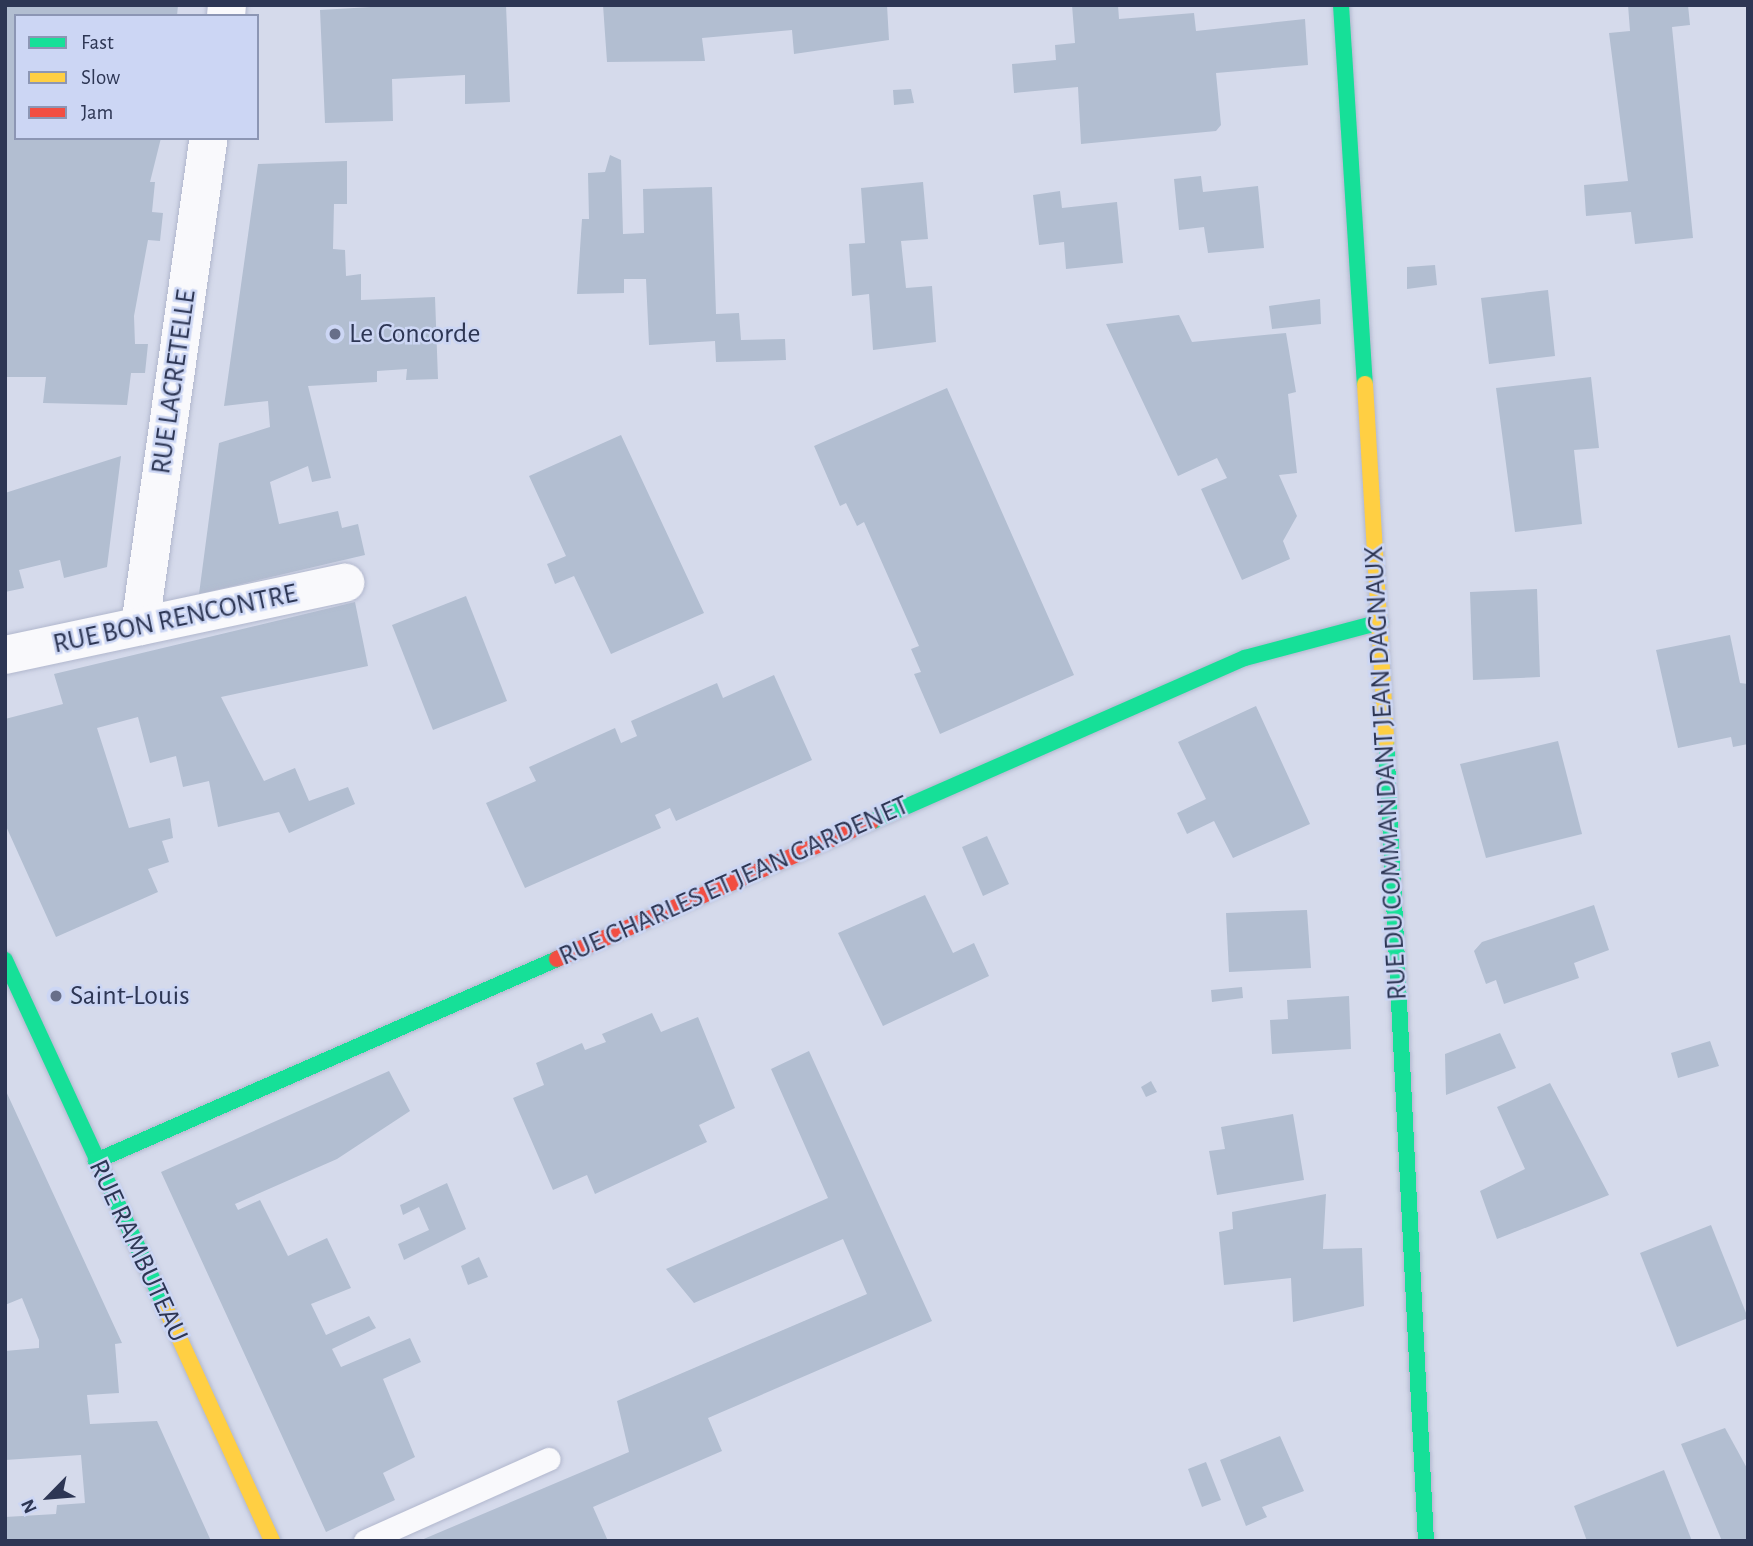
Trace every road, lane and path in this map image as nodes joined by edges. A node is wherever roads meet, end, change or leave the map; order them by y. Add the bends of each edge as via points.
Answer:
1 (1341, 5) edge
2 (209, 140) edge
3 (345, 583) dead end
4 (1380, 622) junction
5 (140, 626) junction
6 (5, 656) edge
7 (5, 960) edge
8 (96, 1161) junction
9 (548, 1460) dead end
10 (272, 1541) edge
11 (365, 1541) edge
12 (1426, 1541) edge

1 - 4 street, RUE DU COMMANDANT JEAN DAGNAUX
2 - 5 street, RUE LACRETELLE
3 - 5 street, RUE BON RENCONTRE
4 - 8 street, RUE CHARLES ET JEAN GARDENET via 1245,658
4 - 12 street, RUE DU COMMANDANT JEAN DAGNAUX
5 - 6 street, RUE BON RENCONTRE
7 - 8 street, RUE RAMBUTEAU
8 - 10 street, RUE RAMBUTEAU
9 - 11 lane

